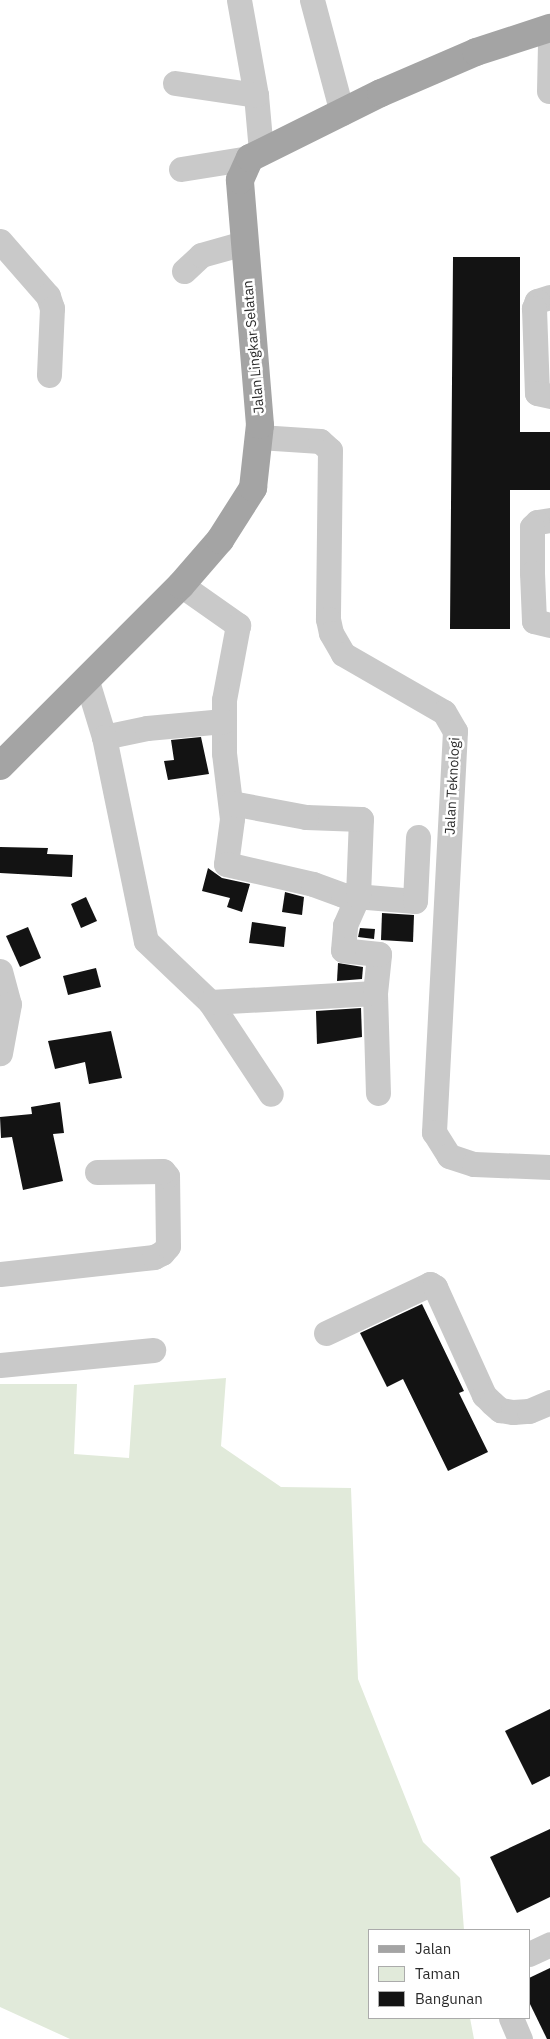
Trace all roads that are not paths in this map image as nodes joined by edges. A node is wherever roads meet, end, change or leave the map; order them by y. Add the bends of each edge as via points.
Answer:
1 (238, 0) edge
2 (312, 0) edge
3 (550, 28) edge
4 (550, 44) edge
5 (175, 83) dead end
6 (549, 90) edge
7 (256, 95) junction
8 (342, 113) junction
9 (256, 154) junction
10 (181, 169) dead end
11 (0, 241) edge
12 (244, 243) junction
13 (184, 270) dead end
14 (550, 297) edge
15 (543, 352) edge
16 (49, 375) dead end
17 (550, 396) edge
18 (259, 437) junction
19 (550, 520) edge
20 (541, 573) edge
21 (180, 584) junction
22 (550, 625) edge
23 (86, 678) junction
24 (224, 721) junction
25 (104, 737) junction
26 (0, 766) edge
27 (232, 803) junction
28 (418, 837) dead end
29 (358, 896) junction
30 (0, 971) edge
31 (375, 993) junction
32 (210, 1002) junction
33 (0, 1053) edge
34 (378, 1093) dead end
35 (271, 1094) dead end
36 (550, 1167) edge
37 (97, 1172) dead end
38 (0, 1274) edge
39 (326, 1332) dead end
40 (153, 1350) dead end
41 (0, 1366) edge
42 (550, 1402) edge
43 (550, 1944) edge
44 (530, 1954) edge
45 (511, 2019) edge
46 (520, 2039) edge

1 - 7 street
2 - 8 street
3 - 8 main road via 476,52
4 - 6 street
5 - 7 street
7 - 9 street
8 - 9 main road
9 - 10 street
9 - 12 main road, Jalan Lingkar Selatan via 240,180
11 - 16 street via 48,296 52,308
12 - 13 street via 201,255
12 - 18 main road, Jalan Lingkar Selatan
14 - 15 street via 537,301 534,308
15 - 17 street via 537,393
18 - 21 main road, Jalan Lingkar Selatan via 253,488 246,503 220,540
18 - 36 street, Jalan Teknologi via 320,441 330,450 328,619 331,633 344,654 444,712 455,731 434,1132 449,1156 474,1164
19 - 20 street via 537,522 532,527
20 - 22 street via 534,621
21 - 23 main road, Jalan Lingkar Selatan
21 - 24 street via 238,625 224,700
23 - 25 street
23 - 26 main road, Jalan Lingkar Selatan
24 - 25 street via 147,728
24 - 27 street via 224,753
25 - 32 street via 146,941
27 - 29 street via 226,864
27 - 29 street via 306,817 360,820
28 - 29 street via 414,900
29 - 31 street via 346,925 343,950 379,954
30 - 33 street via 9,1004
31 - 32 street
31 - 34 street
32 - 35 street
37 - 38 street via 163,1171 167,1176 168,1246 162,1253 154,1257
39 - 42 street via 430,1284 435,1287 484,1395 492,1403 500,1410 513,1412 529,1411
40 - 41 street
43 - 44 street
45 - 46 street

